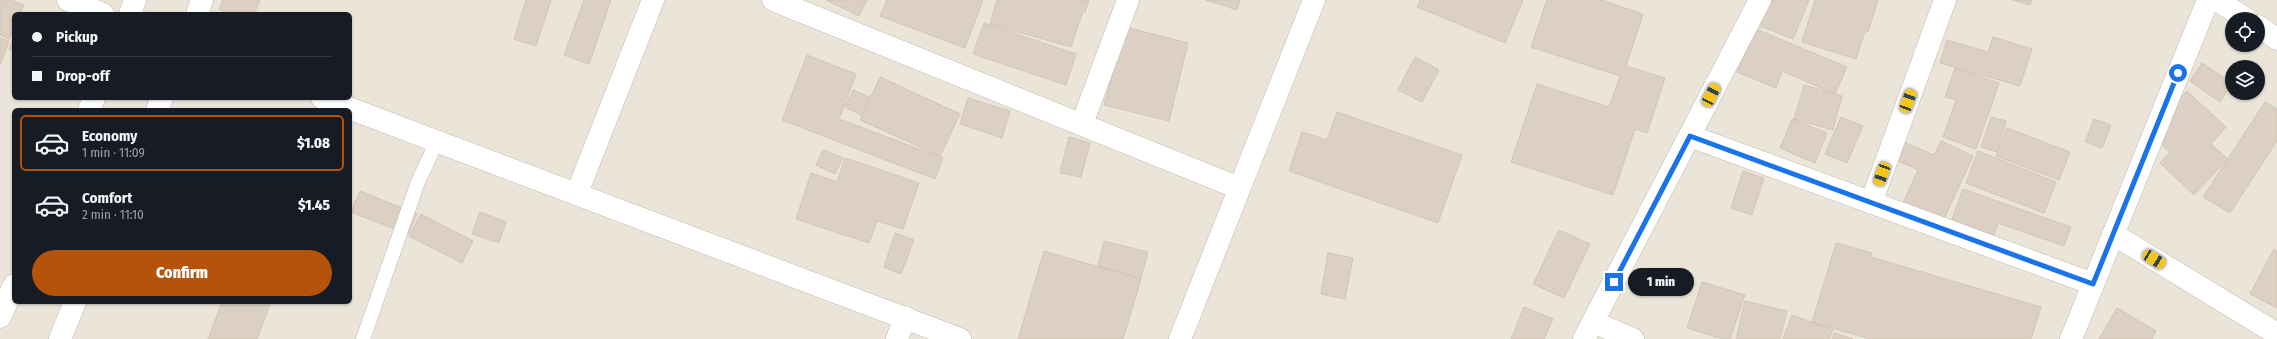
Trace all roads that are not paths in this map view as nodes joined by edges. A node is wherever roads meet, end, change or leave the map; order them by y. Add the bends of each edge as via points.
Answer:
1 (68, 0) edge
2 (136, 0) edge
3 (202, 0) edge
4 (653, 0) edge
5 (773, 0) edge
6 (1128, 0) edge
7 (1314, 0) edge
8 (1760, 0) edge
9 (1945, 0) edge
10 (2208, 0) edge
11 (2217, 0) edge
12 (98, 12) edge
13 (131, 12) edge
14 (197, 12) edge
15 (2235, 12) edge
16 (2265, 30) edge
17 (2277, 38) edge
18 (327, 100) edge
19 (349, 108) edge
20 (352, 109) edge
21 (1082, 124) junction
22 (1690, 136) junction
23 (437, 141) junction
24 (1239, 188) junction
25 (577, 194) junction
26 (1871, 203) junction
27 (2114, 234) junction
28 (2093, 284) junction
29 (12, 290) edge
30 (74, 304) edge
31 (0, 317) edge
32 (905, 317) junction
33 (1588, 331) edge
34 (2277, 334) edge
35 (60, 339) edge
36 (363, 339) edge
37 (897, 339) edge
38 (960, 339) edge
39 (1180, 339) edge
40 (1634, 339) edge
41 (2071, 339) edge

1 - 12 street
2 - 13 street
3 - 14 street
4 - 25 street
5 - 21 street
6 - 21 street
7 - 24 street
8 - 22 street
9 - 26 street
10 - 27 street
11 - 15 street
16 - 17 street
18 - 19 street
20 - 23 street
21 - 24 street
22 - 26 street
22 - 33 street
23 - 25 street
23 - 36 lane via 418,182
24 - 39 street
25 - 32 street
26 - 28 street
27 - 28 street
27 - 34 street
28 - 41 street
29 - 31 street
30 - 35 street
32 - 37 street
32 - 38 street
33 - 40 street

